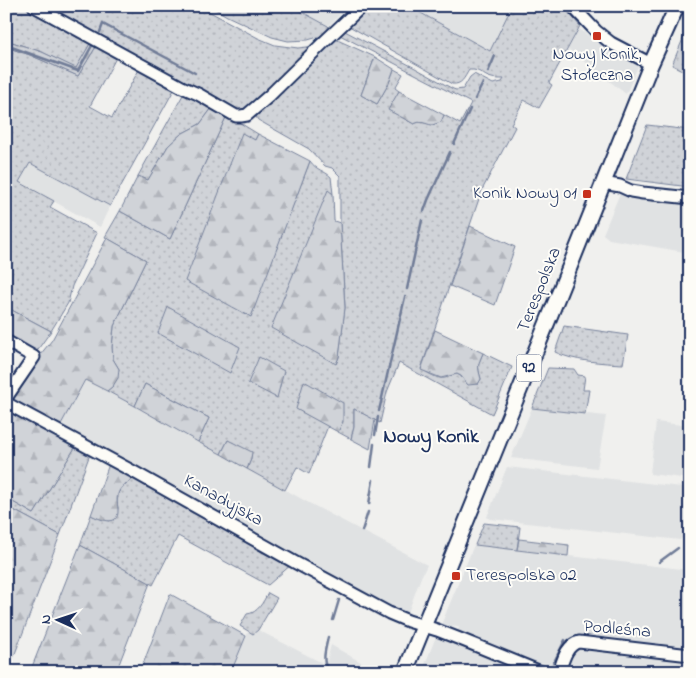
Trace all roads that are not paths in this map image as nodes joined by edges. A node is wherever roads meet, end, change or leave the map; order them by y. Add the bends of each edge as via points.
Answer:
1 (34, 6) edge
2 (362, 6) edge
3 (572, 6) edge
4 (676, 6) edge
5 (651, 64) junction
6 (603, 183) junction
7 (690, 198) edge
8 (6, 342) edge
9 (6, 398) edge
10 (6, 403) edge
11 (423, 627) junction
12 (690, 655) edge
13 (405, 672) edge
14 (541, 672) edge
15 (559, 672) edge

1 - 2 street via 241,116 247,115 270,96
3 - 5 street via 611,43
4 - 5 main road, Terespolska / 92
5 - 6 main road, Terespolska / 92
6 - 7 street via 643,193
6 - 11 main road, Terespolska / 92
8 - 9 street via 34,357
10 - 11 street, Kanadyjska via 389,613
11 - 13 main road, Terespolska / 92
11 - 14 street
12 - 15 street, Podleśna via 579,642 569,648

